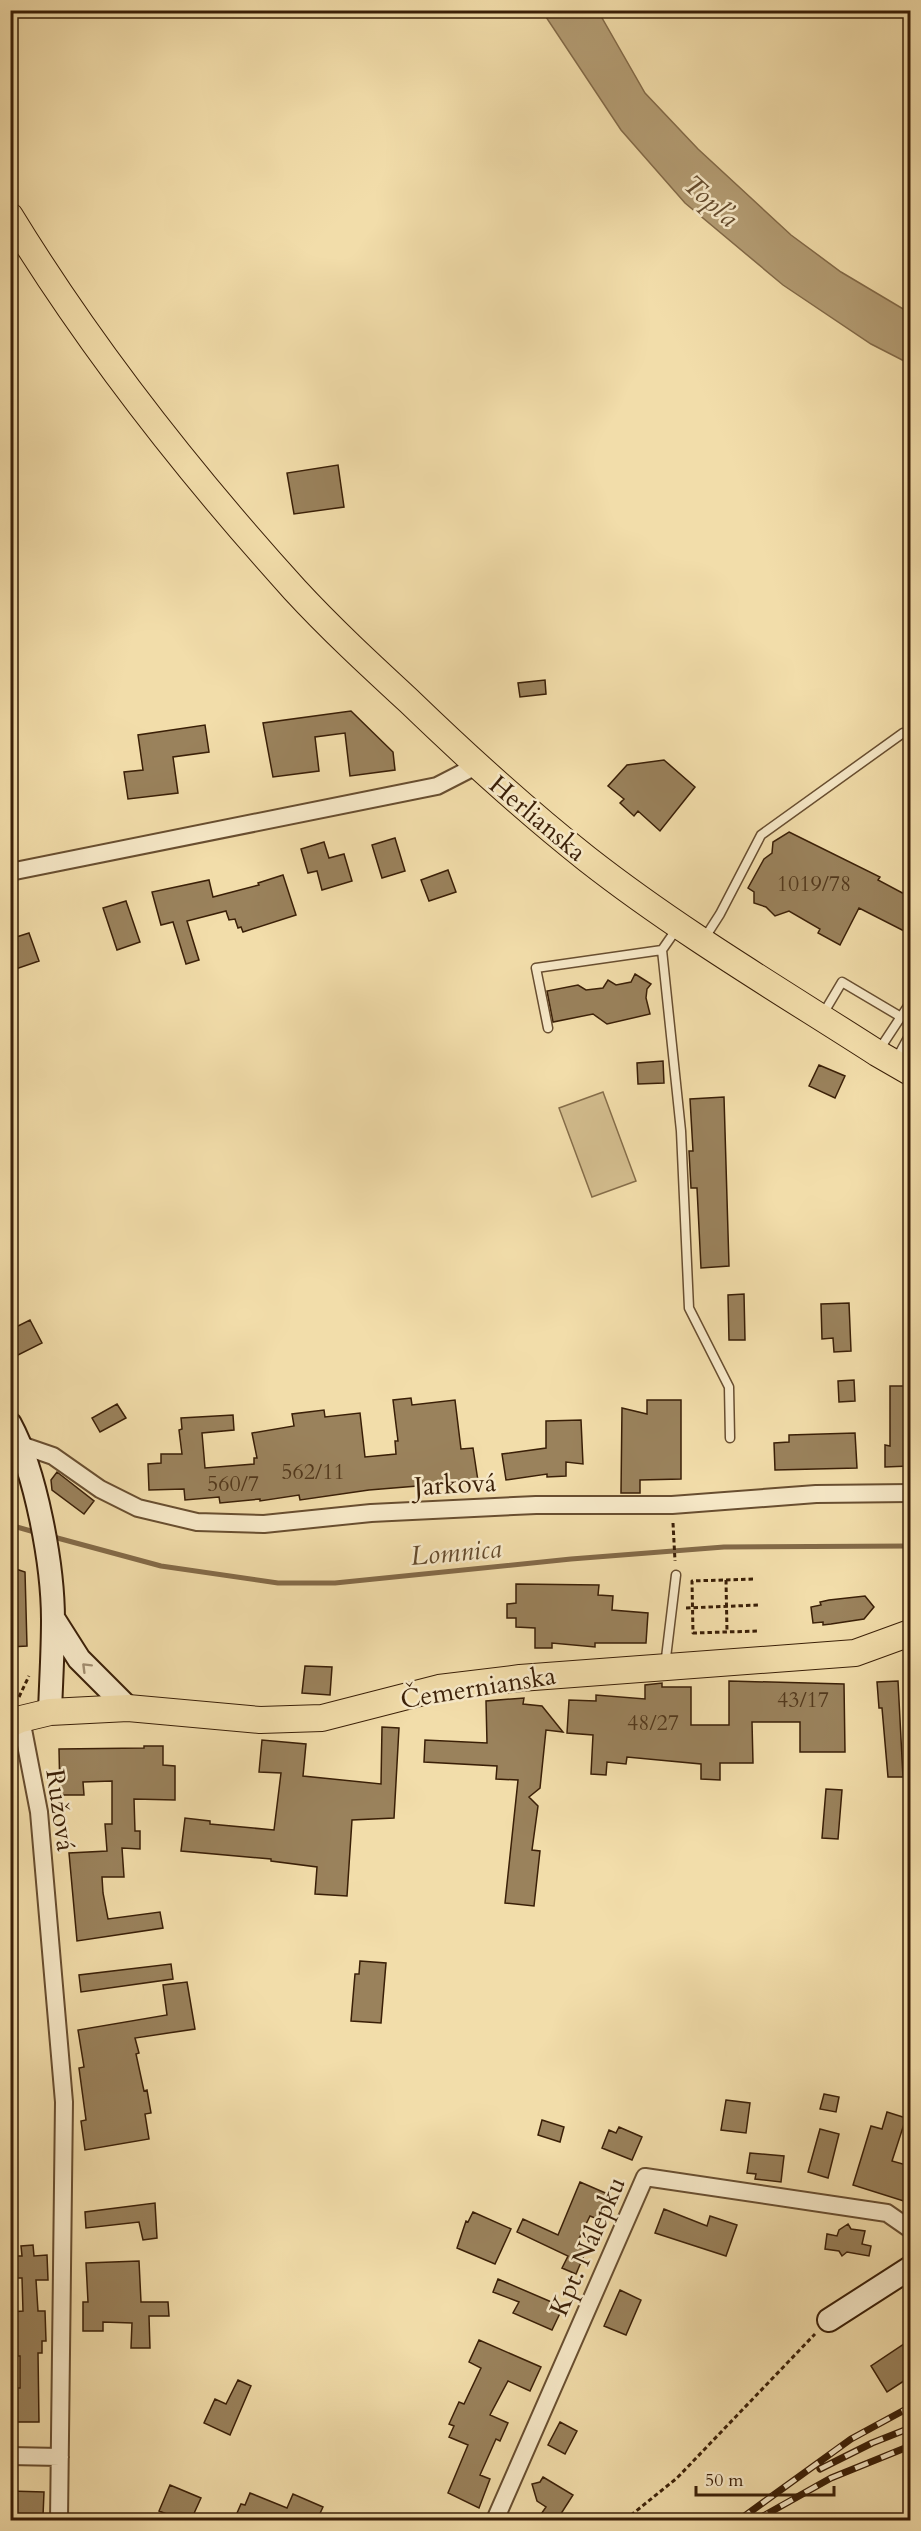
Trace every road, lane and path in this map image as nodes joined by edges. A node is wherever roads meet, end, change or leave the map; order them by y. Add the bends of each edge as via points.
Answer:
1 (10, 216) edge
2 (903, 733) dead end
3 (476, 766) junction
4 (10, 872) edge
5 (678, 926) junction
6 (702, 942) junction
7 (662, 950) junction
8 (910, 1003) edge
9 (821, 1017) junction
10 (901, 1017) junction
11 (548, 1028) dead end
12 (910, 1034) edge
13 (894, 1062) edge
14 (10, 1424) edge
15 (730, 1438) dead end
16 (21, 1444) junction
17 (910, 1493) edge
18 (673, 1534) dead end
19 (676, 1575) joint
20 (753, 1579) dead end
21 (726, 1580) junction
22 (758, 1605) dead end
23 (727, 1606) junction
24 (693, 1608) junction
25 (672, 1609) junction
26 (53, 1618) junction
27 (758, 1631) dead end
28 (727, 1632) junction
29 (910, 1633) edge
30 (665, 1666) junction
31 (31, 1669) dead end
32 (128, 1708) junction
33 (50, 1712) junction
34 (14, 1716) edge
35 (910, 2229) edge
36 (910, 2268) edge
37 (910, 2291) edge
38 (910, 2303) edge
39 (829, 2320) joint
40 (10, 2456) edge
41 (60, 2457) junction
42 (59, 2520) edge
43 (495, 2520) edge
44 (625, 2520) edge

1 - 3 main road via 141,406 248,537 351,647
2 - 6 lane via 761,835
3 - 4 street, Herlianska via 436,786
3 - 5 main road, Herlianska via 586,858
5 - 6 main road, Herlianska
5 - 7 lane
6 - 9 main road, Herlianska
7 - 11 lane via 536,968
7 - 15 lane via 681,1131 689,1308 729,1387
8 - 10 lane
9 - 10 lane via 842,982
9 - 13 main road, Herlianska
10 - 13 lane
12 - 13 lane
14 - 16 main road
16 - 17 street, Jarková via 53,1456 100,1489 138,1508 198,1522 264,1524 371,1513 536,1505 672,1504 816,1494
16 - 26 main road via 36,1497
18 - 19 path
19 - 25 lane
20 - 21 path
21 - 23 path
21 - 24 path via 692,1581
22 - 23 path
23 - 24 path
23 - 28 path
24 - 25 path
24 - 28 path via 693,1633
25 - 30 lane
32 -> 26 main road via 79,1659
26 - 33 main road
27 - 28 path
29 - 30 main road, Čemernianska via 855,1653
30 - 32 main road, Čemernianska via 439,1688 322,1718 260,1720
31 - 34 path
32 - 33 main road, Čemernianska
33 - 34 main road, Čemernianska
34 - 41 street, Ružová via 39,1812 64,2102
35 - 43 street, Kpt. Nálepku via 887,2212 645,2177
36 - 39 main road
37 - 38 path
39 - 44 path via 677,2478
40 - 41 street
41 - 42 street, Ružová

